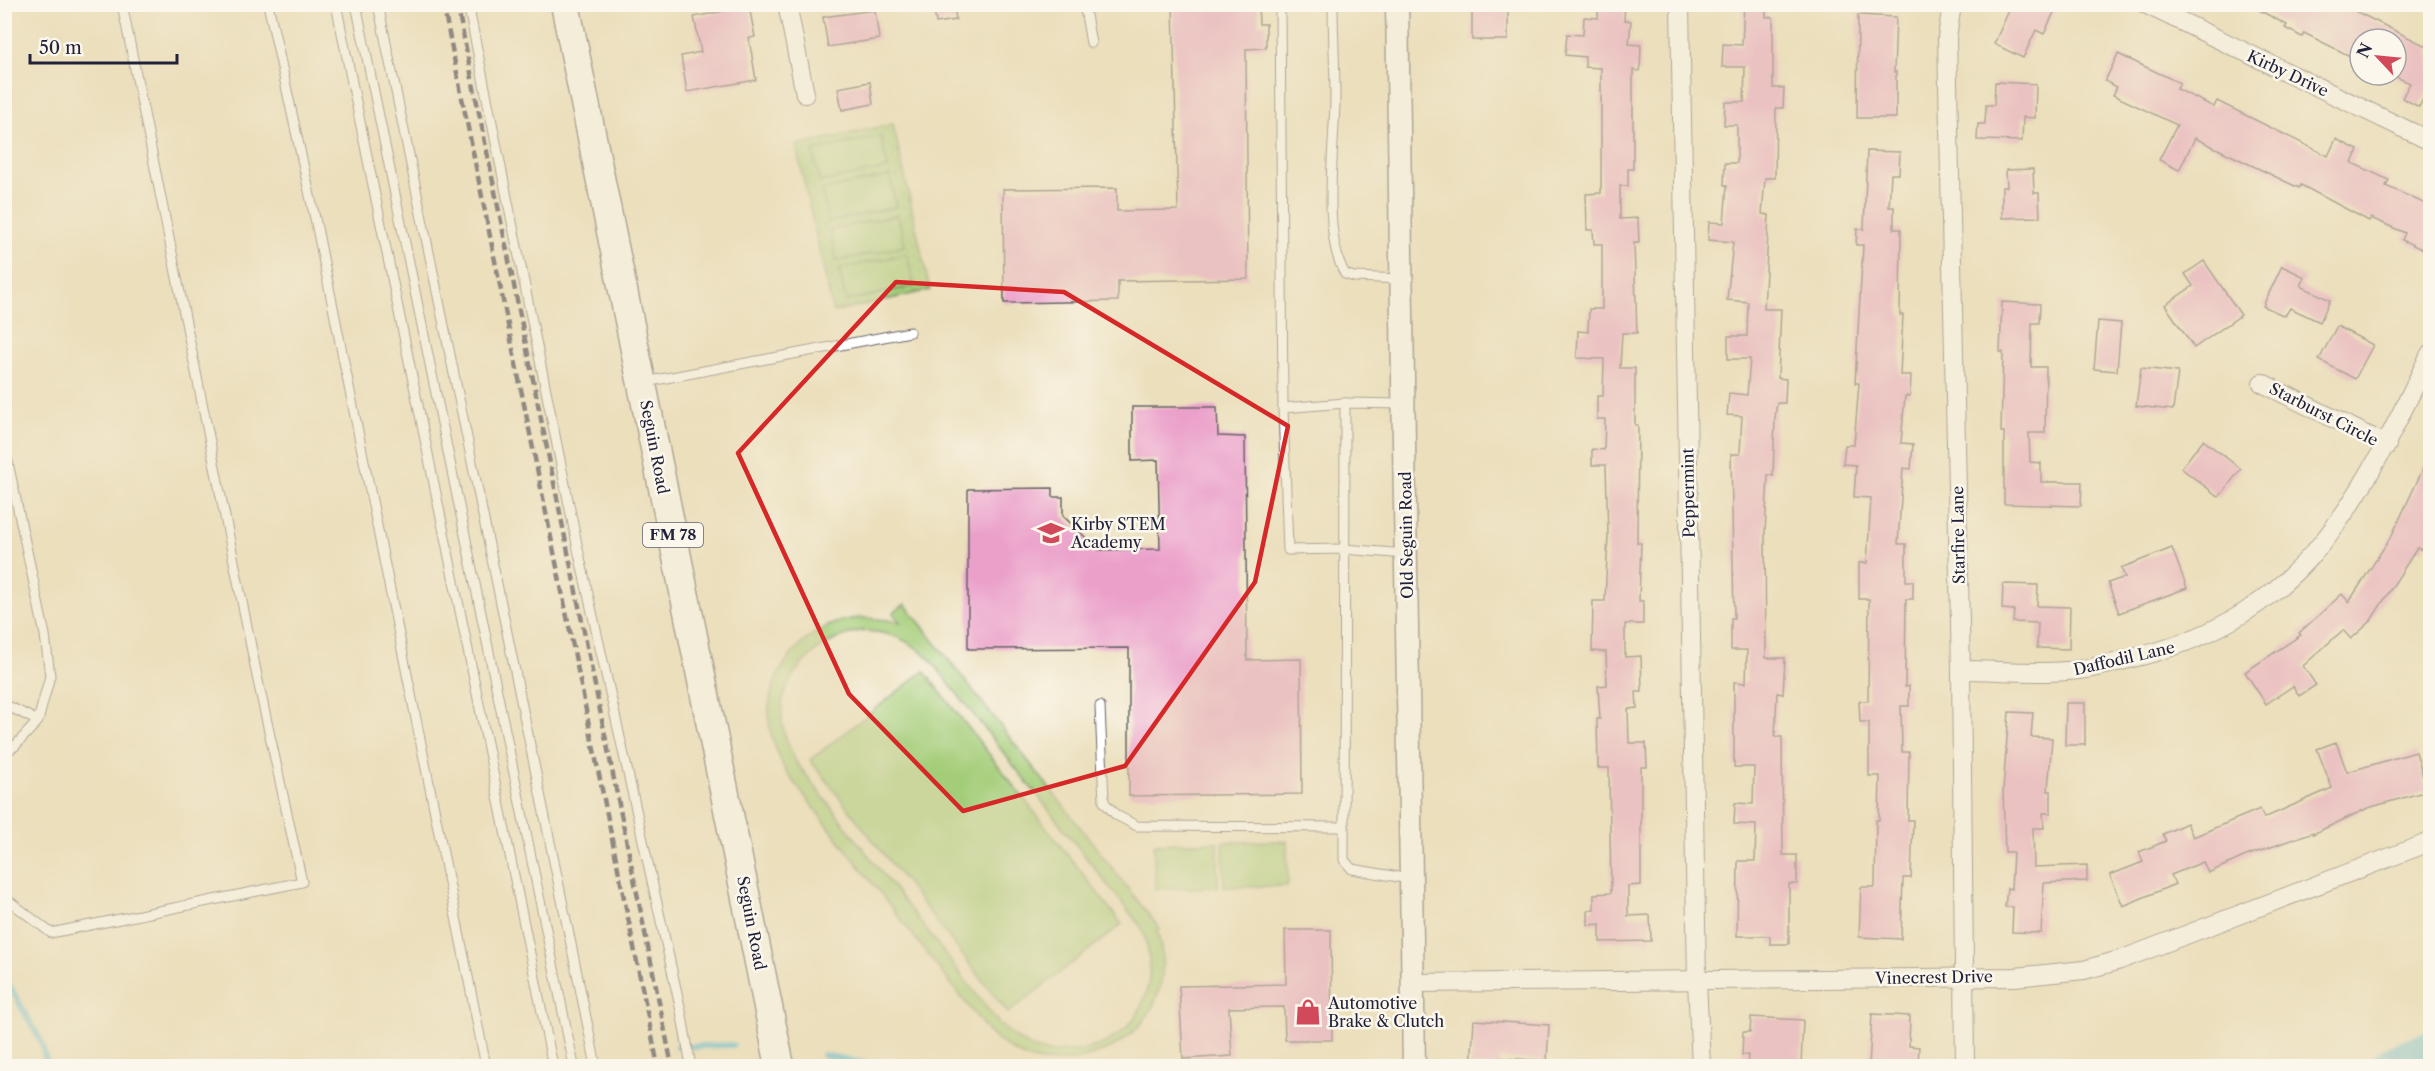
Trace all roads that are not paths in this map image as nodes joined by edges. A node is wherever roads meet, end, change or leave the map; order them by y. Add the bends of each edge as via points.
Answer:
1 (122, 4) edge
2 (268, 4) edge
3 (336, 4) edge
4 (356, 4) edge
5 (378, 4) edge
6 (468, 4) edge
7 (565, 4) edge
8 (787, 4) edge
9 (1084, 4) edge
10 (1280, 4) edge
11 (1332, 4) edge
12 (1430, 4) edge
13 (1680, 4) edge
14 (1952, 4) edge
15 (2145, 4) edge
16 (1397, 5) edge
17 (1091, 43) dead end
18 (805, 94) dead end
19 (2430, 141) edge
20 (1402, 279) junction
21 (910, 332) dead end
22 (2430, 354) edge
23 (642, 382) junction
24 (2262, 382) dead end
25 (1345, 403) junction
26 (1404, 404) junction
27 (1283, 408) junction
28 (4, 444) edge
29 (2386, 445) junction
30 (1344, 549) junction
31 (1406, 554) junction
32 (1961, 670) junction
33 (4, 704) edge
34 (1100, 706) dead end
35 (38, 721) junction
36 (4, 753) edge
37 (1344, 827) junction
38 (2430, 842) edge
39 (1412, 879) junction
40 (4, 897) edge
41 (1964, 977) junction
42 (1697, 981) junction
43 (1414, 983) junction
44 (486, 1066) edge
45 (553, 1066) edge
46 (574, 1066) edge
47 (596, 1066) edge
48 (691, 1066) edge
49 (780, 1066) edge
50 (1414, 1066) edge
51 (1701, 1066) edge
52 (1965, 1066) edge

1 - 40 lane via 302,882 51,933
2 - 44 lane
3 - 45 lane
4 - 46 lane
5 - 47 lane
6 - 48 lane via 578,549
7 - 23 main road, Seguin Road / FM 78
8 - 18 street
9 - 17 lane
10 - 27 lane
11 - 20 lane via 1332,234 1338,263 1345,274 1354,277
12 - 16 lane
13 - 42 street, Peppermint
14 - 32 street, Starfire Lane via 1947,38
15 - 19 street, Kirby Drive
16 - 20 street, Old Seguin Road
20 - 26 street, Old Seguin Road
21 - 23 lane
22 - 29 street, Daffodil Lane
23 - 49 main road, Seguin Road / FM 78
24 - 29 street, Starburst Circle
25 - 26 lane
25 - 27 lane
25 - 30 lane
26 - 31 street, Old Seguin Road
27 - 30 lane via 1288,550
28 - 35 lane via 45,635 50,676
29 - 32 street, Daffodil Lane via 2324,542 2271,595 2240,617 2170,649 2119,662 2066,671
30 - 31 lane
30 - 37 lane
31 - 39 street, Old Seguin Road
32 - 41 street, Starfire Lane
33 - 35 lane
34 - 37 lane via 1104,802 1116,815 1137,826
35 - 36 lane
37 - 39 lane via 1344,860 1352,869
38 - 41 street, Vinecrest Drive via 2120,960 2061,973
39 - 43 street, Old Seguin Road
41 - 42 street, Vinecrest Drive
41 - 52 street, Starfire Lane
42 - 43 street, Vinecrest Drive
42 - 51 street, Peppermint
43 - 50 street, Old Seguin Road

